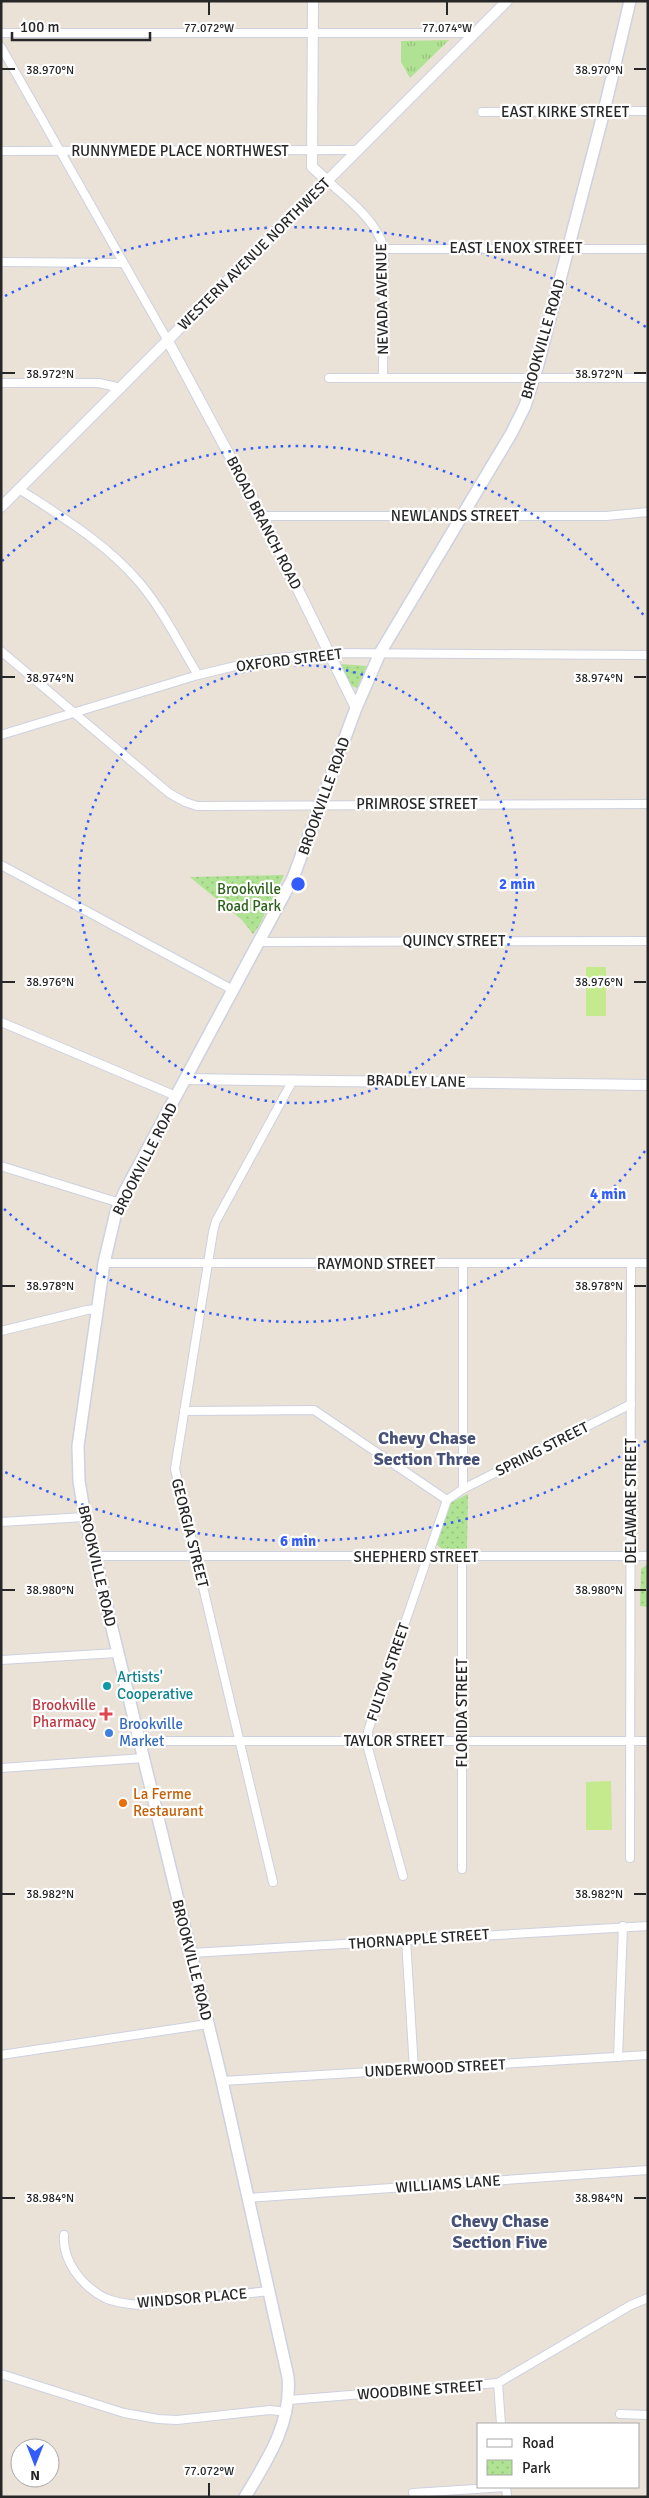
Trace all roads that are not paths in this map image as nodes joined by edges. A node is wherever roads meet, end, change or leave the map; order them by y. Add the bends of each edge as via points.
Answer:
1 (313, 1) edge
2 (507, 1) edge
3 (630, 1) edge
4 (1, 33) edge
5 (313, 33) junction
6 (475, 33) junction
7 (1, 47) edge
8 (648, 111) edge
9 (482, 112) dead end
10 (604, 112) junction
11 (359, 150) junction
12 (1, 151) edge
13 (59, 151) junction
14 (312, 151) junction
15 (328, 181) junction
16 (568, 248) junction
17 (384, 249) junction
18 (648, 249) edge
19 (1, 262) edge
20 (123, 263) junction
21 (168, 341) junction
22 (329, 378) dead end
23 (383, 378) junction
24 (534, 378) junction
25 (648, 378) edge
26 (1, 383) edge
27 (121, 388) junction
28 (19, 489) junction
29 (1, 507) edge
30 (648, 512) edge
31 (463, 515) junction
32 (262, 516) junction
33 (1, 651) edge
34 (328, 653) junction
35 (380, 653) junction
36 (648, 655) edge
37 (198, 675) junction
38 (356, 708) junction
39 (75, 712) junction
40 (1, 735) edge
41 (648, 804) edge
42 (321, 805) junction
43 (1, 865) edge
44 (648, 941) edge
45 (260, 942) junction
46 (233, 990) junction
47 (1, 1022) edge
48 (185, 1079) junction
49 (293, 1080) junction
50 (648, 1084) edge
51 (176, 1096) junction
52 (1, 1166) edge
53 (120, 1203) junction
54 (104, 1262) junction
55 (631, 1263) junction
56 (648, 1263) edge
57 (207, 1264) junction
58 (463, 1264) junction
59 (96, 1309) junction
60 (1, 1331) edge
61 (631, 1404) junction
62 (184, 1411) junction
63 (464, 1489) junction
64 (447, 1500) junction
65 (85, 1517) junction
66 (1, 1522) edge
67 (94, 1556) junction
68 (632, 1556) junction
69 (648, 1556) edge
70 (196, 1557) junction
71 (428, 1557) junction
72 (462, 1557) junction
73 (117, 1654) junction
74 (1, 1660) edge
75 (240, 1740) junction
76 (139, 1741) junction
77 (367, 1741) junction
78 (462, 1741) junction
79 (632, 1741) junction
80 (648, 1741) edge
81 (144, 1758) junction
82 (1, 1768) edge
83 (630, 1858) dead end
84 (462, 1869) dead end
85 (403, 1876) dead end
86 (273, 1882) dead end
87 (623, 1926) junction
88 (648, 1926) edge
89 (406, 1940) junction
90 (191, 1953) junction
91 (208, 2024) junction
92 (1, 2055) edge
93 (648, 2056) edge
94 (618, 2057) junction
95 (414, 2069) junction
96 (222, 2082) junction
97 (648, 2170) edge
98 (248, 2198) junction
99 (64, 2235) dead end
100 (269, 2292) junction
101 (648, 2298) edge
102 (1, 2374) edge
103 (498, 2383) junction
104 (289, 2400) junction
105 (287, 2412) junction
106 (620, 2414) dead end
107 (648, 2415) edge
108 (501, 2423) edge
109 (490, 2488) edge
110 (413, 2493) dead end
111 (245, 2497) edge

1 - 5 street
2 - 6 street, WESTERN AVENUE NORTHWEST
3 - 10 main road, BROOKVILLE ROAD
4 - 5 street
5 - 6 street
5 - 14 street
6 - 11 street, WESTERN AVENUE NORTHWEST
7 - 13 street
8 - 10 street, EAST KIRKE STREET
9 - 10 street, EAST KIRKE STREET
10 - 16 main road, BROOKVILLE ROAD
11 - 14 street, RUNNYMEDE PLACE NORTHWEST
11 - 15 street, WESTERN AVENUE NORTHWEST
12 - 13 street, RUNNYMEDE PLACE NORTHWEST
13 - 14 street, RUNNYMEDE PLACE NORTHWEST
13 - 20 street
14 - 15 street via 312,167
15 - 17 street, NEVADA AVENUE via 379,232
15 - 21 street, WESTERN AVENUE NORTHWEST
16 - 17 street, EAST LENOX STREET
16 - 18 street, EAST LENOX STREET
16 - 24 main road, BROOKVILLE ROAD
17 - 23 street, NEVADA AVENUE
19 - 20 street
20 - 21 street
21 - 27 street, WESTERN AVENUE NORTHWEST
21 - 32 street, BROAD BRANCH ROAD
22 - 23 street
23 - 24 street
24 - 25 street
24 - 31 main road, BROOKVILLE ROAD via 511,434
26 - 27 street via 99,383
27 - 28 street, WESTERN AVENUE NORTHWEST
28 - 29 street, WESTERN AVENUE NORTHWEST
28 - 37 street via 88,535 125,567 157,605
30 - 31 street, NEWLANDS STREET via 606,516
31 - 32 street, NEWLANDS STREET
31 - 35 main road, BROOKVILLE ROAD
32 - 34 street, BROAD BRANCH ROAD
33 - 39 street, PRIMROSE STREET
34 - 35 street, OXFORD STREET
34 - 37 street, OXFORD STREET via 261,660
34 - 38 street, BROAD BRANCH ROAD
35 - 36 street, OXFORD STREET
35 - 38 main road, BROOKVILLE ROAD
37 - 39 street, OXFORD STREET
38 - 42 main road, BROOKVILLE ROAD
39 - 40 street, OXFORD STREET
39 - 42 street, PRIMROSE STREET via 169,793 185,802 207,807
41 - 42 street, PRIMROSE STREET
42 - 45 main road, BROOKVILLE ROAD via 294,878
43 - 46 street
44 - 45 street, QUINCY STREET
45 - 46 main road, BROOKVILLE ROAD
46 - 48 main road, BROOKVILLE ROAD
47 - 51 street
48 - 49 street, BRADLEY LANE
48 - 51 main road, BROOKVILLE ROAD
49 - 50 street, BRADLEY LANE
49 - 57 street, GEORGIA STREET via 216,1221
51 - 53 main road, BROOKVILLE ROAD
52 - 53 street
53 - 54 main road, BROOKVILLE ROAD
54 - 57 street, RAYMOND STREET
54 - 59 main road, BROOKVILLE ROAD
55 - 56 street, RAYMOND STREET
55 - 58 street, RAYMOND STREET
55 - 61 street, DELAWARE STREET
57 - 58 street, RAYMOND STREET
57 - 62 street, GEORGIA STREET
58 - 63 street
59 - 60 street
59 - 65 main road, BROOKVILLE ROAD via 78,1446
61 - 63 street, SPRING STREET
61 - 68 street, DELAWARE STREET
62 - 64 street via 314,1410
62 - 70 street, GEORGIA STREET via 175,1470
63 - 64 street, SPRING STREET
64 - 71 street, FULTON STREET
65 - 66 street
65 - 67 main road, BROOKVILLE ROAD
67 - 70 street, SHEPHERD STREET
67 - 73 main road, BROOKVILLE ROAD
68 - 69 street, SHEPHERD STREET
68 - 72 street, SHEPHERD STREET
68 - 79 street, DELAWARE STREET
70 - 71 street, SHEPHERD STREET
70 - 75 street, GEORGIA STREET
71 - 72 street, SHEPHERD STREET
71 - 77 street, FULTON STREET
72 - 78 street, FLORIDA STREET
73 - 74 street
73 - 76 main road, BROOKVILLE ROAD
75 - 76 street, TAYLOR STREET
75 - 77 street, TAYLOR STREET
75 - 86 street, GEORGIA STREET
76 - 81 main road, BROOKVILLE ROAD
77 - 78 street, TAYLOR STREET
77 - 85 street, FULTON STREET
78 - 79 street, TAYLOR STREET
78 - 84 street, FLORIDA STREET
79 - 80 street, TAYLOR STREET
79 - 83 street, DELAWARE STREET
81 - 82 street
81 - 90 main road, BROOKVILLE ROAD
87 - 88 street, THORNAPPLE STREET
87 - 89 street, THORNAPPLE STREET
87 - 94 street
89 - 90 street, THORNAPPLE STREET
89 - 95 street
90 - 91 main road, BROOKVILLE ROAD
91 - 92 street
91 - 96 main road, BROOKVILLE ROAD
93 - 94 street, UNDERWOOD STREET
94 - 95 street, UNDERWOOD STREET
95 - 96 street, UNDERWOOD STREET
96 - 98 main road, BROOKVILLE ROAD
97 - 98 street, WILLIAMS LANE
98 - 100 main road, BROOKVILLE ROAD
99 - 100 street, WINDSOR PLACE via 63,2246 77,2275 92,2290 120,2303 139,2305
100 - 104 main road, BROOKVILLE ROAD via 288,2377
101 - 103 street, WOODBINE STREET
102 - 105 street via 124,2413 158,2419 177,2420 270,2410
103 - 104 street, WOODBINE STREET
103 - 108 street
104 - 105 main road, BROOKVILLE ROAD
105 - 111 main road, BROOKVILLE ROAD via 271,2454
106 - 107 street
109 - 110 street

